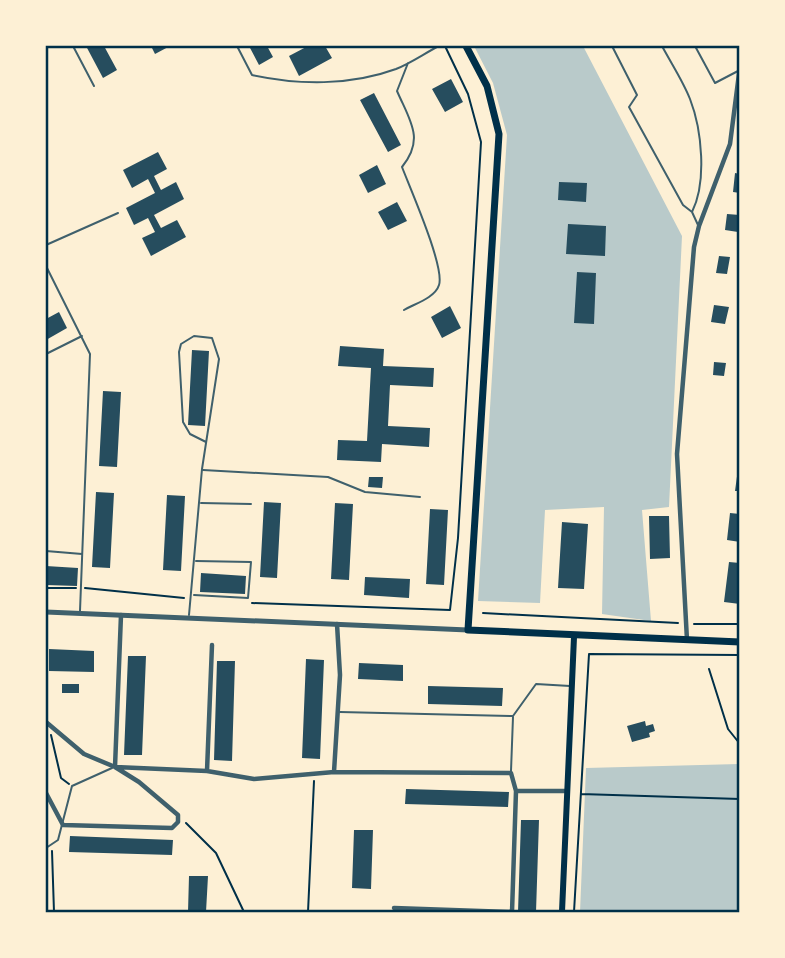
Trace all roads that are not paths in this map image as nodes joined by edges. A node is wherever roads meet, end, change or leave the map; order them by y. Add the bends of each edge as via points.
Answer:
1 (73, 46) edge
2 (237, 46) edge
3 (439, 46) edge
4 (466, 46) edge
5 (612, 46) edge
6 (662, 46) edge
7 (695, 46) edge
8 (408, 63) junction
9 (739, 68) edge
10 (94, 86) dead end
11 (730, 144) junction
12 (740, 146) edge
13 (692, 212) junction
14 (118, 213) dead end
15 (699, 226) junction
16 (46, 245) edge
17 (46, 266) edge
18 (404, 310) dead end
19 (82, 336) junction
20 (46, 354) edge
21 (206, 442) junction
22 (202, 470) junction
23 (420, 497) dead end
24 (200, 503) junction
25 (251, 504) dead end
26 (46, 551) edge
27 (83, 554) junction
28 (195, 561) junction
29 (192, 595) junction
30 (46, 612) edge
31 (79, 612) junction
32 (121, 614) junction
33 (189, 617) junction
34 (337, 624) junction
35 (468, 630) junction
36 (574, 637) junction
37 (687, 640) junction
38 (740, 642) edge
39 (212, 645) dead end
40 (572, 686) junction
41 (339, 712) junction
42 (513, 716) junction
43 (46, 722) edge
44 (115, 767) junction
45 (207, 771) junction
46 (334, 772) junction
47 (510, 774) junction
48 (567, 791) junction
49 (516, 792) junction
50 (46, 793) edge
51 (63, 825) junction
52 (46, 848) edge
53 (394, 908) dead end
54 (512, 912) edge
55 (562, 912) edge

1 - 10 lane
2 - 8 lane via 251,75 282,82 360,78
3 - 8 lane
4 - 35 main road via 487,86 499,134
5 - 13 lane via 637,94 629,107 683,205
6 - 13 lane via 691,100 701,149 698,200
7 - 9 lane via 715,83
8 - 18 lane via 397,91 415,131 413,153 402,167 439,266 439,285 432,295
9 - 11 street
11 - 12 street
11 - 15 street
13 - 15 lane
14 - 16 lane
15 - 37 street via 677,454
17 - 19 lane
19 - 20 lane
19 - 27 lane via 90,354
21 - 21 lane via 190,434 183,422 179,352 181,344 194,336 212,338 219,350
21 - 22 lane
22 - 23 lane via 328,477 365,492
22 - 24 lane
24 - 25 lane
24 - 28 lane
26 - 27 lane
27 - 31 lane
28 - 29 lane
28 - 29 lane via 251,562 248,598
29 - 33 lane
30 - 31 street
31 - 32 street
32 - 33 street
32 - 44 street
33 - 34 street
34 - 35 street
34 - 41 street
35 - 36 main road
36 - 37 main road
36 - 40 main road
37 - 38 main road
39 - 45 street
40 - 42 lane via 536,684
40 - 48 main road
41 - 42 lane
41 - 46 street
42 - 47 lane
43 - 44 street via 84,754
44 - 45 street
44 - 51 lane via 72,786
44 - 51 street via 178,815 178,822 172,828
45 - 46 street via 254,779
46 - 47 street
47 - 49 street
48 - 49 street
48 - 55 main road
49 - 54 street
50 - 51 street
51 - 52 lane
53 - 54 street

